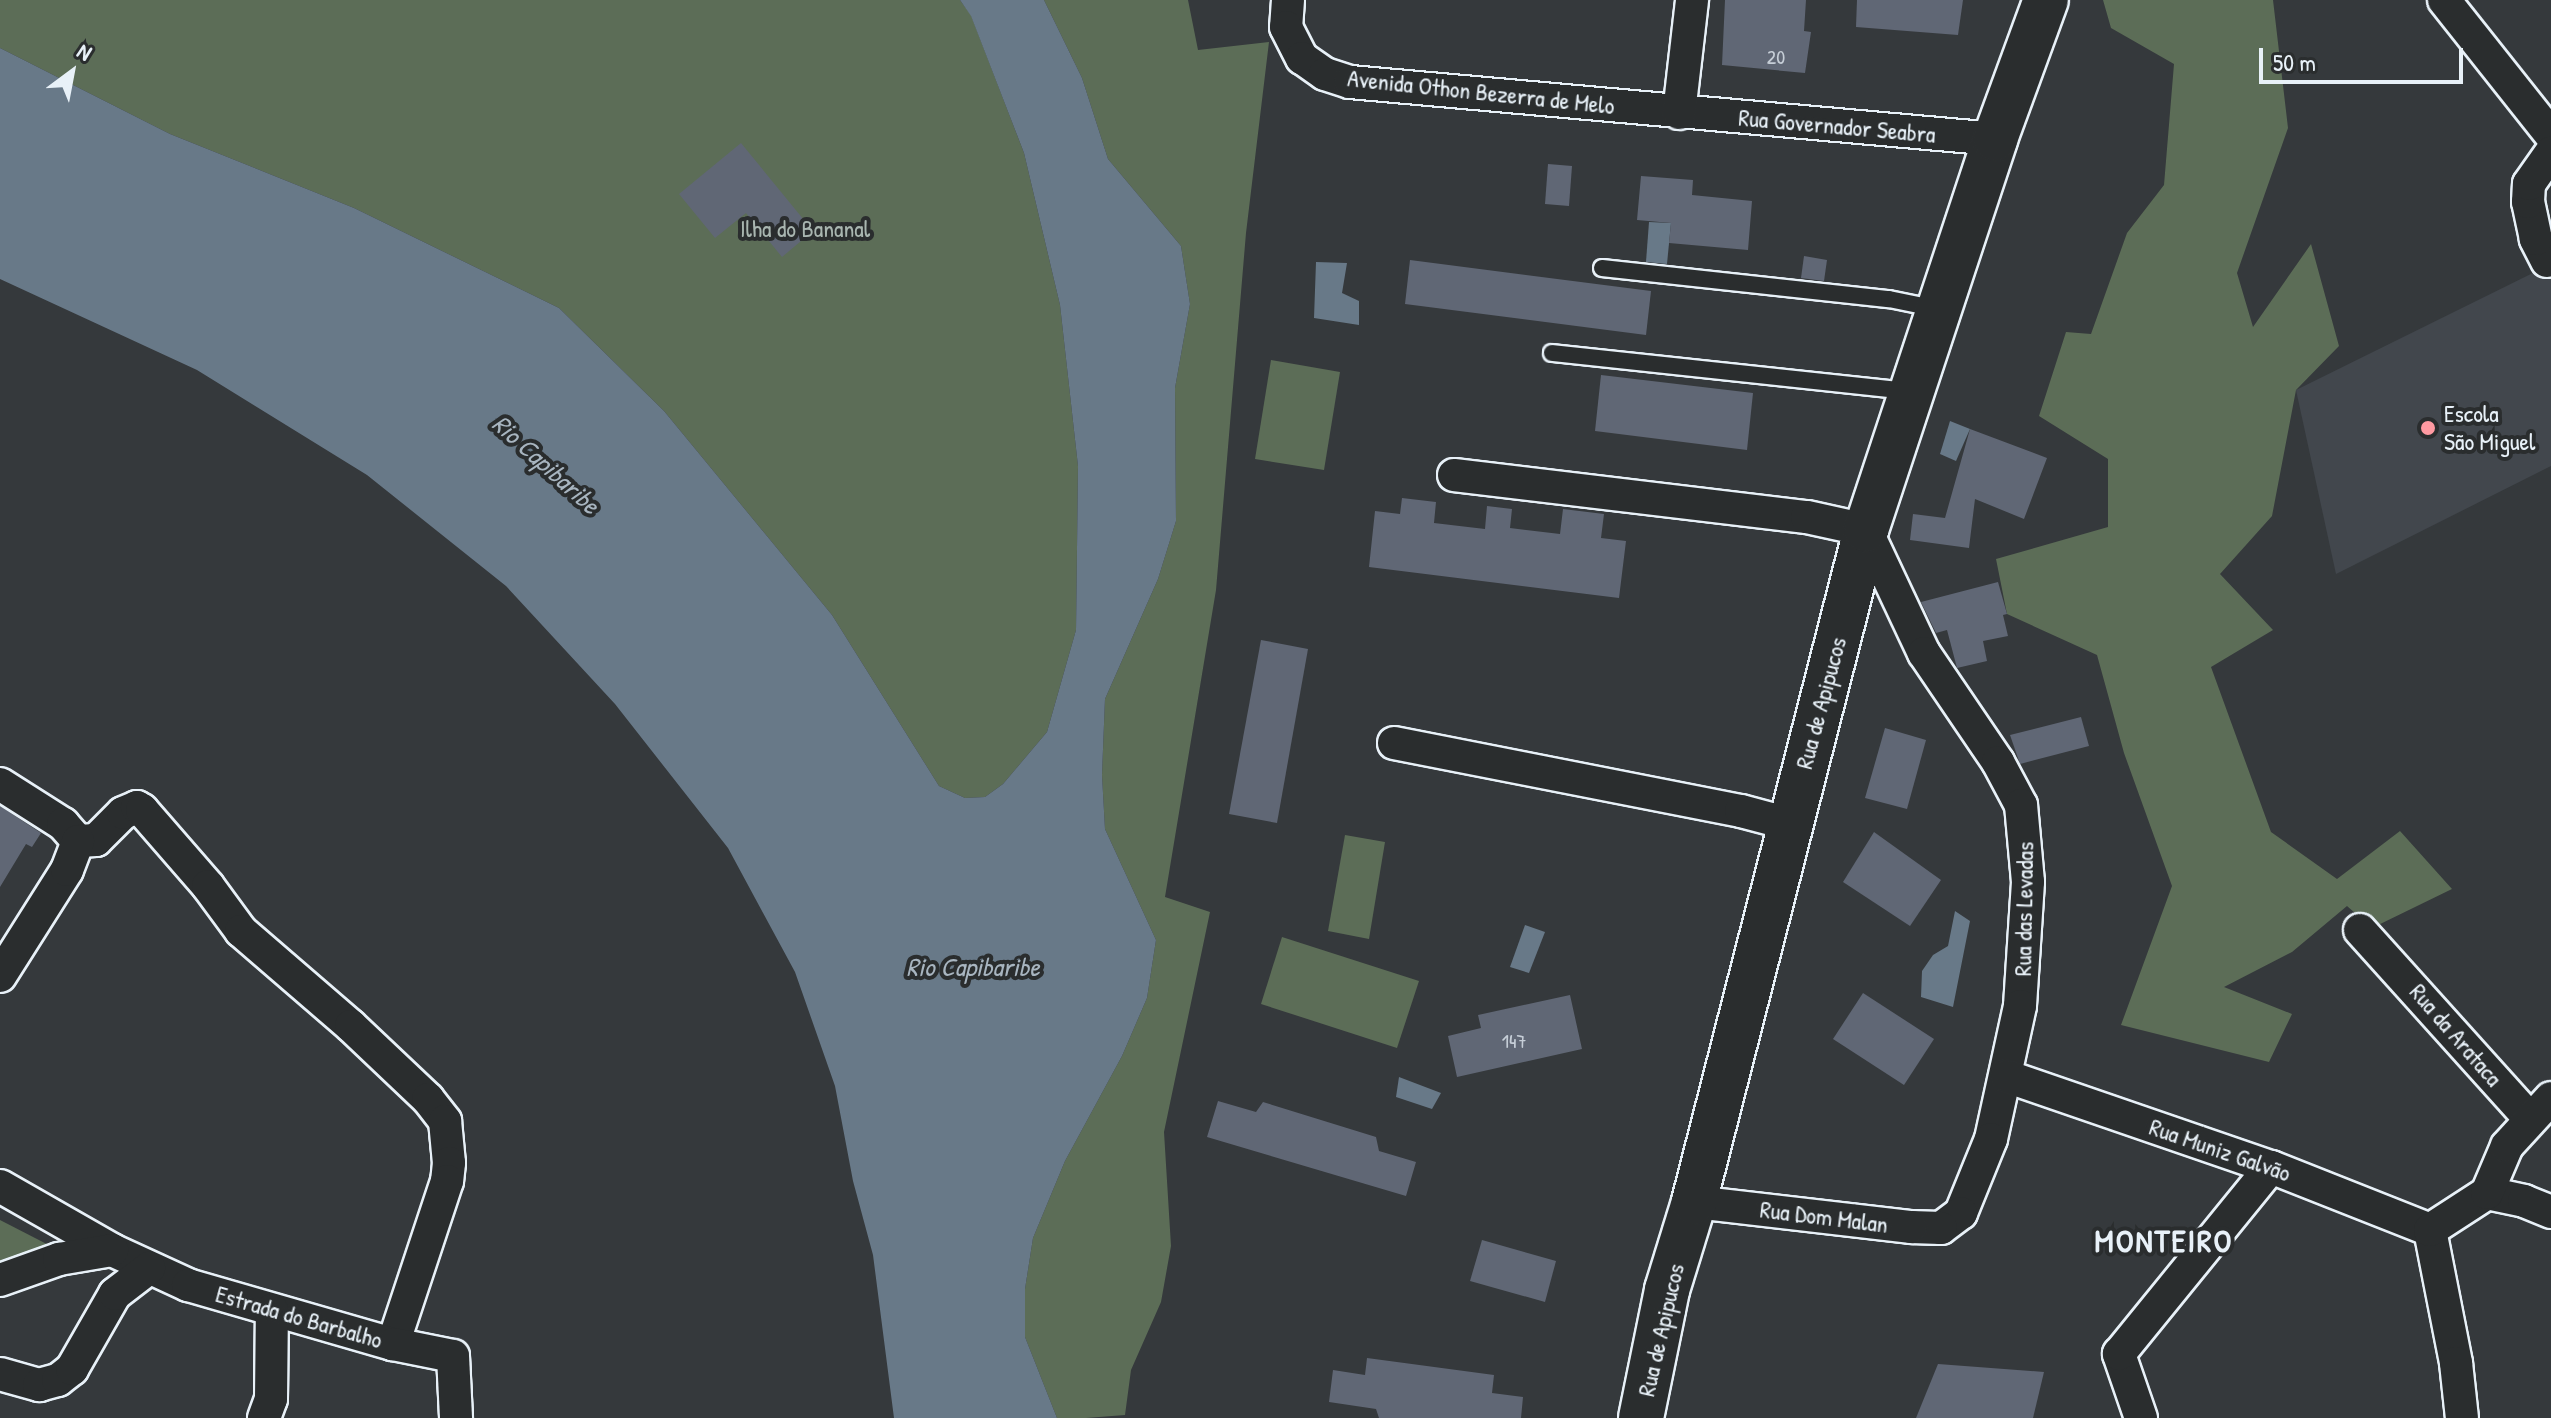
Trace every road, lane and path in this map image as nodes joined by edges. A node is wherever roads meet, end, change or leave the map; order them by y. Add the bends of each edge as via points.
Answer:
1 (1288, 0) edge
2 (1692, 0) edge
3 (2046, 0) edge
4 (2444, 0) edge
5 (1679, 113) junction
6 (2551, 135) edge
7 (1995, 139) junction
8 (2551, 153) edge
9 (2547, 261) dead end
10 (1602, 268) dead end
11 (1940, 310) junction
12 (1552, 353) dead end
13 (1915, 392) junction
14 (1454, 475) dead end
15 (1866, 530) junction
16 (1394, 743) dead end
17 (0, 784) edge
18 (1790, 824) junction
19 (78, 841) junction
20 (2360, 930) dead end
21 (0, 976) edge
22 (2006, 1076) junction
23 (2540, 1108) edge
24 (2271, 1167) junction
25 (0, 1186) edge
26 (2487, 1193) junction
27 (1694, 1202) junction
28 (2551, 1212) edge
29 (1953, 1221) joint
30 (2430, 1230) junction
31 (112, 1250) junction
32 (149, 1268) junction
33 (0, 1280) edge
34 (272, 1310) junction
35 (393, 1344) junction
36 (0, 1374) edge
37 (271, 1412) edge
38 (456, 1418) edge
39 (1641, 1418) edge
40 (2141, 1418) edge
41 (2462, 1418) edge

1 - 5 street, Avenida Othon Bezerra de Melo via 1286,27 1302,58 1325,74 1350,82
2 - 5 street
3 - 7 main road, Rua de Apipucos
4 - 6 street
5 - 7 street, Rua Governador Seabra
7 - 11 main road, Rua de Apipucos
8 - 9 street via 2529,184 2528,202
10 - 11 lane via 1889,299
11 - 13 main road, Rua de Apipucos
12 - 13 lane
13 - 15 main road, Rua de Apipucos
14 - 15 street via 1807,517
15 - 18 main road, Rua de Apipucos
15 - 22 street, Rua das Levadas via 1924,653 2021,805 2028,870 2026,945
16 - 18 street
17 - 19 street via 63,824
18 - 27 main road, Rua de Apipucos
19 - 21 street via 54,893
19 - 35 street via 96,840 123,813 142,810 241,931 351,1026 445,1121 447,1181
20 - 23 street, Rua da Arataca
22 - 24 street, Rua Muniz Galvão
22 - 29 street, Rua das Levadas via 1991,1139 1969,1198
23 - 26 street via 2507,1146
24 - 30 street, Rua Muniz Galvão
24 - 40 street via 2119,1354
25 - 31 street, Estrada do Barbalho
26 - 28 street
26 - 30 street
27 - 29 street, Rua Dom Malan via 1911,1227 1941,1228
27 - 39 main road, Rua de Apipucos via 1667,1290
30 - 41 street
31 - 32 street, Estrada do Barbalho
31 - 33 street via 59,1259
32 - 34 street, Estrada do Barbalho
32 - 36 street via 115,1294 72,1369 58,1380 39,1385
34 - 35 street, Estrada do Barbalho
34 - 37 street
35 - 38 street, Estrada do Barbalho via 453,1356

